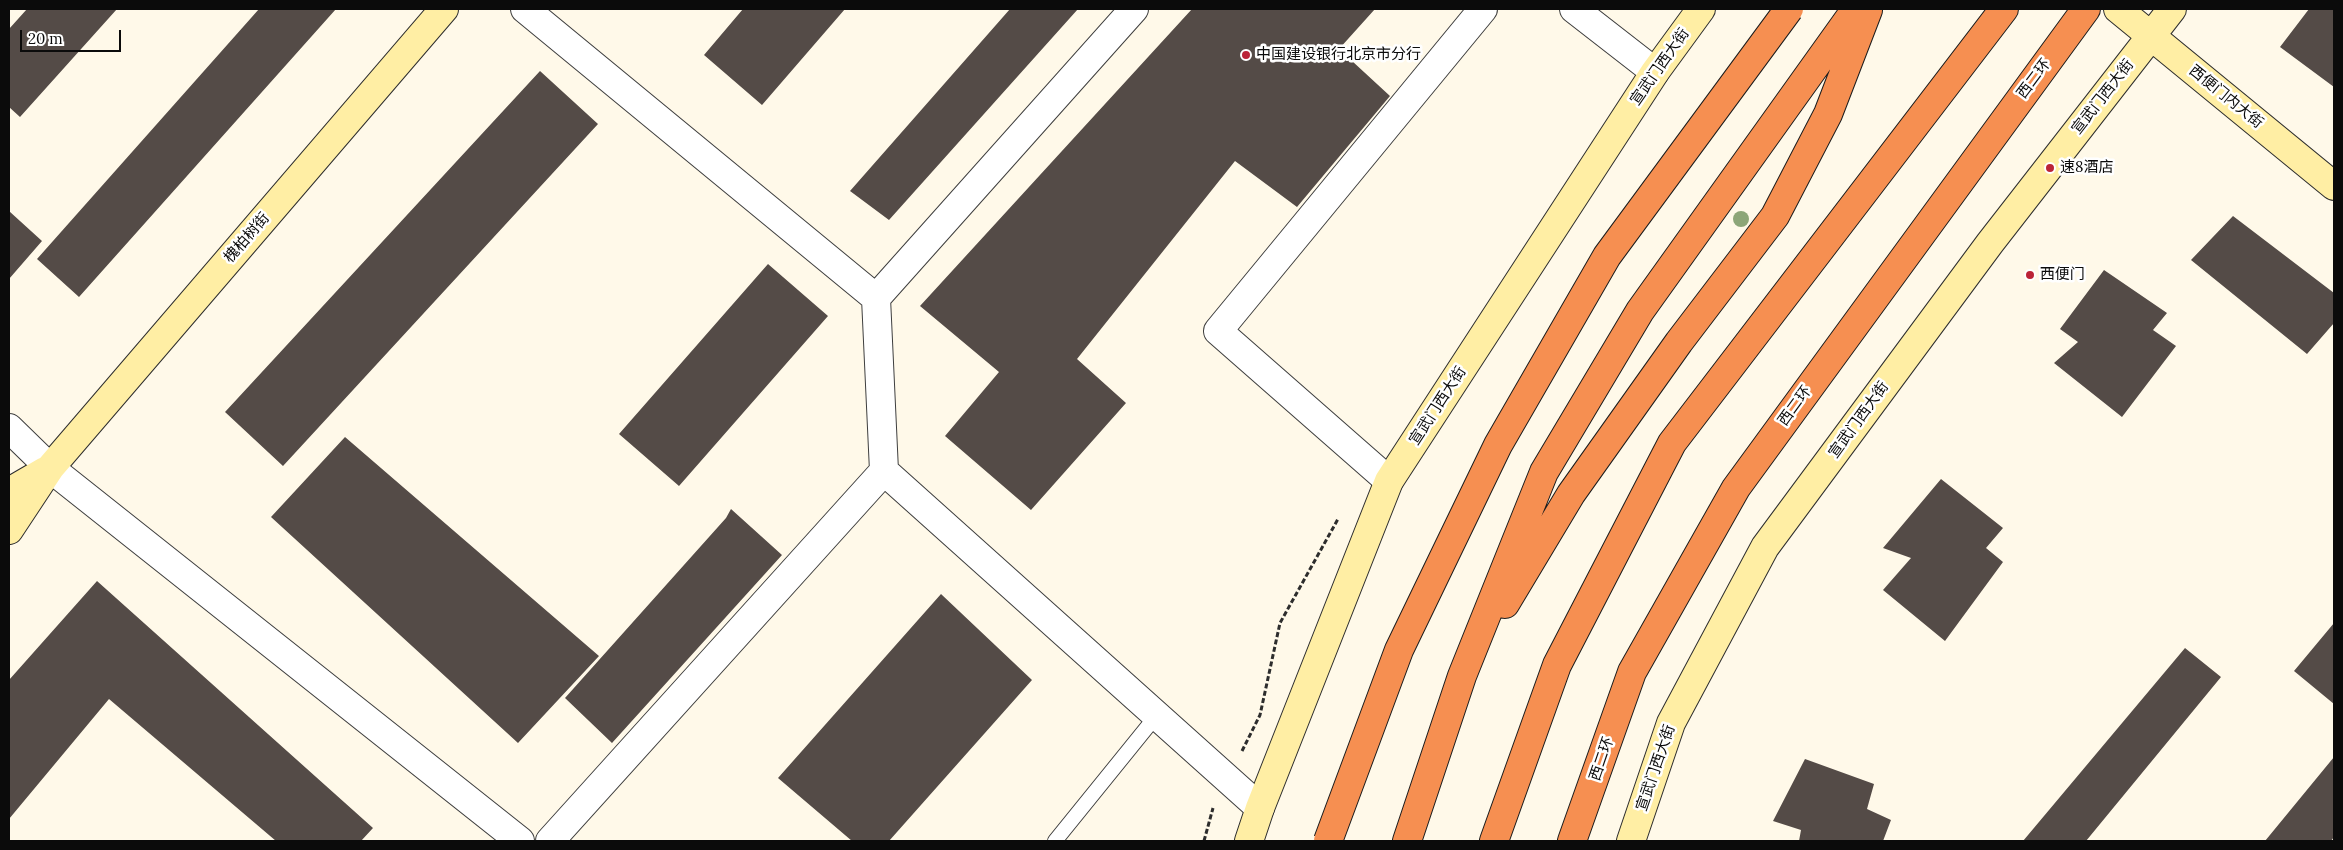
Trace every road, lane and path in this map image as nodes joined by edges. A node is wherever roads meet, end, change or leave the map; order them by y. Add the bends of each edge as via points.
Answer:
1 (444, 9) edge
2 (526, 9) edge
3 (1134, 9) edge
4 (1483, 9) edge
5 (1574, 9) edge
6 (1701, 9) edge
7 (1789, 9) edge
8 (1856, 9) edge
9 (1868, 9) edge
10 (2004, 9) edge
11 (2086, 9) edge
12 (2118, 9) edge
13 (2172, 9) edge
14 (2151, 36) junction
15 (1655, 72) junction
16 (2334, 186) edge
17 (876, 298) junction
18 (9, 428) edge
19 (50, 468) junction
20 (884, 471) junction
21 (1389, 481) junction
22 (9, 492) edge
23 (9, 530) edge
24 (1462, 676) junction
25 (1156, 715) junction
26 (1260, 808) junction
27 (520, 841) edge
28 (550, 841) edge
29 (1055, 841) edge
30 (1249, 841) edge
31 (1328, 841) edge
32 (1407, 841) edge
33 (1494, 841) edge
34 (1572, 841) edge
35 (1631, 841) edge

1 - 19 street, 槐柏树街
2 - 17 street
3 - 17 street
4 - 21 street via 1218,331
5 - 15 street
6 - 15 street, 宣武门西大街
7 - 31 highway, bridge via 1608,256 1498,445 1399,650
8 - 24 highway via 1640,311 1544,472
9 - 24 highway via 1828,114 1775,216 1679,342 1571,494
10 - 33 highway via 1672,443 1558,665
11 - 34 highway, 西二环 via 1736,488 1632,672
12 - 14 street, 西便门内大街
13 - 14 street, 宣武门西大街
14 - 16 street, 西便门内大街
14 - 35 street, 宣武门西大街 via 1990,243 1765,547 1671,723
15 - 21 street, 宣武门西大街
17 - 20 street
18 - 19 street
19 - 22 street, 槐柏树街
19 - 23 street, 槐柏树街
19 - 27 street
20 - 25 street
20 - 28 street
21 - 26 street, 宣武门西大街
24 - 32 highway
25 - 26 street
25 - 29 lane
26 - 30 street, 宣武门西大街

